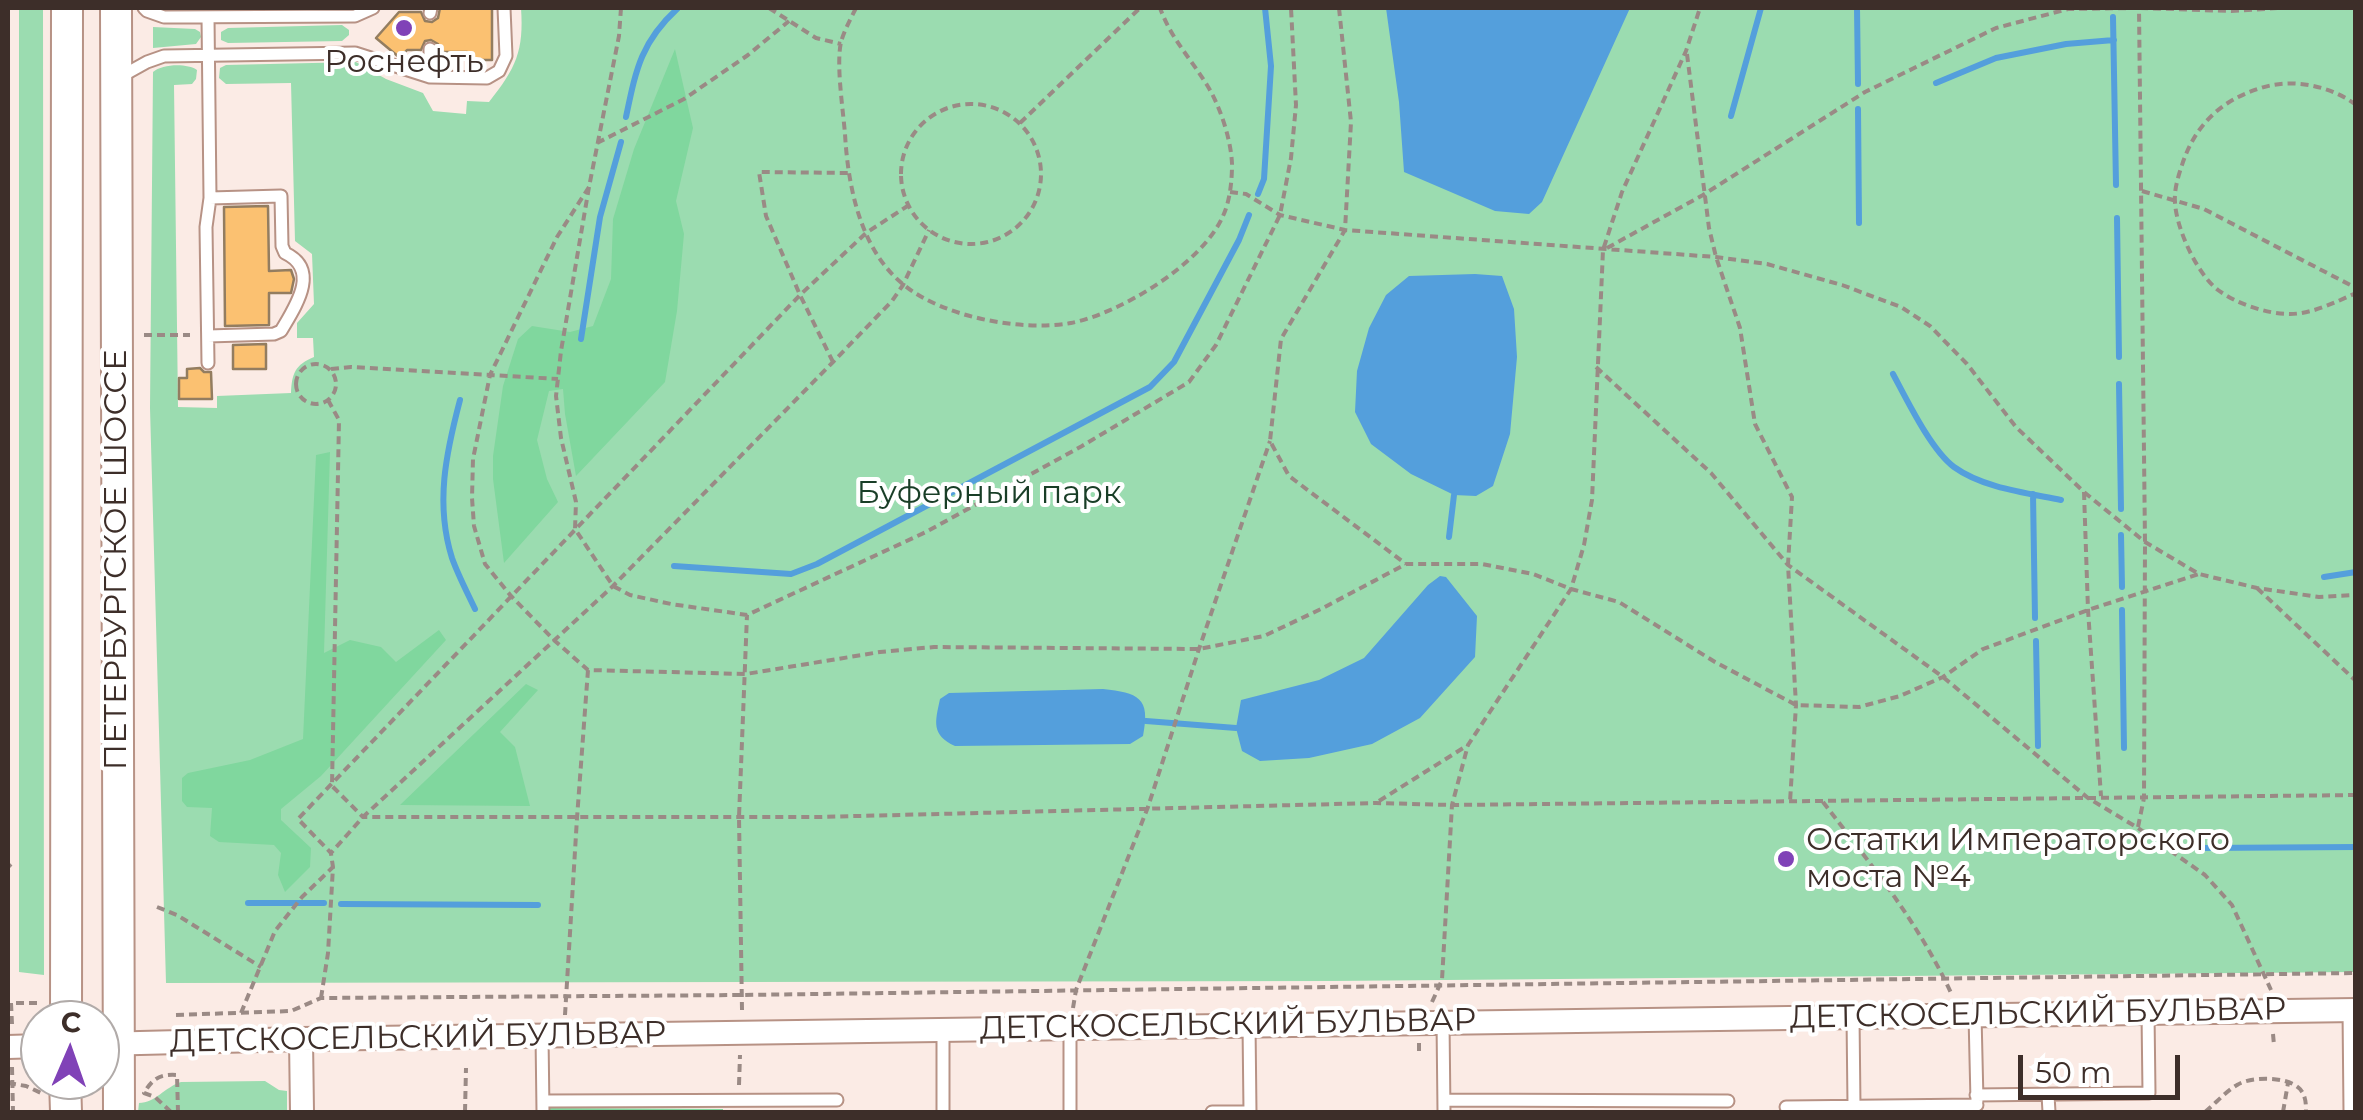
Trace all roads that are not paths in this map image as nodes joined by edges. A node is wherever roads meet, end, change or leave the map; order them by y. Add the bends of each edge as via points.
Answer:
1 (67, 8) edge
2 (116, 8) edge
3 (144, 8) edge
4 (372, 8) edge
5 (504, 8) edge
6 (208, 18) junction
7 (430, 50) dead end
8 (208, 55) junction
9 (430, 77) junction
10 (116, 79) junction
11 (210, 198) junction
12 (208, 336) junction
13 (208, 364) dead end
14 (55, 1000) edge
15 (109, 1000) edge
16 (2352, 1010) edge
17 (2148, 1012) junction
18 (1976, 1015) junction
19 (1853, 1016) junction
20 (1443, 1022) junction
21 (1249, 1024) junction
22 (1070, 1027) junction
23 (943, 1029) junction
24 (554, 1035) junction
25 (301, 1038) junction
26 (120, 1043) edge
27 (2352, 1083) edge
28 (2048, 1094) junction
29 (837, 1100) dead end
30 (1728, 1101) dead end
31 (1977, 1104) edge
32 (1444, 1106) edge
33 (1854, 1106) junction
34 (542, 1107) edge
35 (1786, 1107) dead end
36 (302, 1112) edge
37 (943, 1112) edge
38 (1070, 1112) edge
39 (1212, 1112) edge
40 (2049, 1112) edge
41 (2350, 1112) edge

1 - 14 main road, ПЕТЕРБУРГСКОЕ ШОССЕ
2 - 10 main road, ПЕТЕРБУРГСКОЕ ШОССЕ
3 - 6 lane via 164,17
4 - 6 lane via 355,16
5 - 9 lane via 506,56 499,70 487,78
6 - 8 lane
7 - 9 lane
8 - 9 lane via 355,53
8 - 10 lane via 164,56
8 - 11 lane
10 - 15 main road, ПЕТЕРБУРГСКОЕ ШОССЕ
11 - 12 lane
11 - 12 lane via 281,196 282,246 302,267 302,289 281,331
12 - 13 lane
16 - 17 street, ДЕТСКОСЕЛЬСКИЙ БУЛЬВАР
16 - 27 lane
17 - 18 street, ДЕТСКОСЕЛЬСКИЙ БУЛЬВАР
17 - 28 lane via 2149,1093
18 - 19 street, ДЕТСКОСЕЛЬСКИЙ БУЛЬВАР
18 - 31 lane
19 - 20 street, ДЕТСКОСЕЛЬСКИЙ БУЛЬВАР
19 - 33 lane
20 - 21 street, ДЕТСКОСЕЛЬСКИЙ БУЛЬВАР
20 - 32 lane
21 - 22 street, ДЕТСКОСЕЛЬСКИЙ БУЛЬВАР
21 - 39 lane via 1250,1112
22 - 23 street, ДЕТСКОСЕЛЬСКИЙ БУЛЬВАР
22 - 38 lane
23 - 24 street, ДЕТСКОСЕЛЬСКИЙ БУЛЬВАР
23 - 37 lane
24 - 25 street, ДЕТСКОСЕЛЬСКИЙ БУЛЬВАР
24 - 34 lane
25 - 26 street, ДЕТСКОСЕЛЬСКИЙ БУЛЬВАР
25 - 36 street
27 - 41 lane
28 - 31 lane
28 - 40 lane
29 - 34 lane
30 - 32 lane
31 - 33 lane
33 - 35 lane

